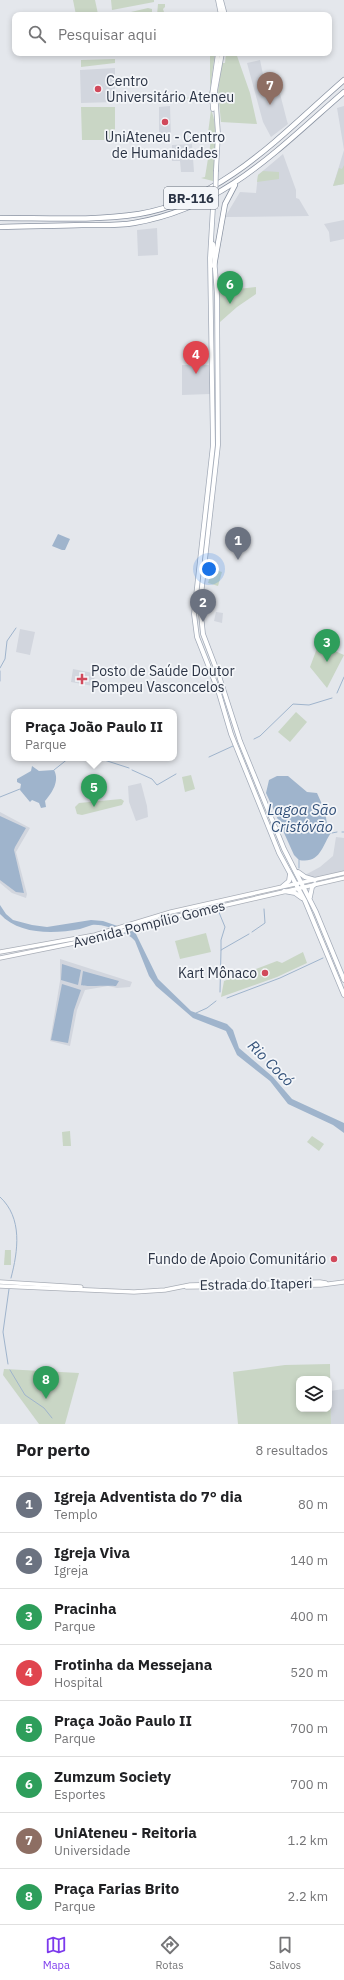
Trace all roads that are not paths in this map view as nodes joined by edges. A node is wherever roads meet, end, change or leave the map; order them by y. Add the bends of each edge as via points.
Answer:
1 (218, 0) edge
2 (221, 0) edge
3 (220, 12) edge
4 (224, 12) edge
5 (218, 56) edge
6 (222, 56) edge
7 (344, 80) edge
8 (344, 92) edge
9 (216, 170) junction
10 (236, 183) junction
11 (214, 207) junction
12 (0, 218) edge
13 (0, 227) edge
14 (214, 266) junction
15 (216, 423) junction
16 (213, 445) junction
17 (218, 446) junction
18 (202, 535) junction
19 (208, 535) junction
20 (218, 673) junction
21 (212, 675) junction
22 (221, 681) junction
23 (215, 683) junction
24 (263, 797) junction
25 (258, 799) junction
26 (266, 804) junction
27 (260, 806) junction
28 (296, 871) junction
29 (344, 873) edge
30 (290, 874) junction
31 (344, 878) edge
32 (315, 882) junction
33 (303, 885) junction
34 (284, 886) junction
35 (297, 886) junction
36 (284, 891) junction
37 (310, 898) junction
38 (305, 901) junction
39 (136, 925) junction
40 (322, 926) junction
41 (316, 928) junction
42 (114, 932) junction
43 (0, 952) edge
44 (0, 958) edge
45 (342, 975) junction
46 (337, 978) junction
47 (344, 980) edge
48 (344, 996) edge
49 (0, 1282) edge
50 (344, 1282) edge
51 (0, 1286) edge
52 (138, 1291) junction

1 - 3 main road
2 - 4 main road
5 - 9 main road via 212,97 216,133
6 - 9 main road via 216,91
7 - 12 highway, BR-116 via 229,177 179,203 125,216
8 - 10 highway, BR-116
9 - 11 main road, bridge
10 - 13 highway, BR-116 via 190,208 133,223
10 - 14 highway via 225,204
11 - 14 main road
11 - 15 main road via 210,265
14 - 15 main road via 217,296
15 - 16 main road
15 - 17 main road
16 - 17 main road
16 - 18 main road
17 - 19 main road
18 - 19 main road
18 - 21 main road via 194,614 197,637
19 - 20 main road via 200,619 204,638
20 - 21 main road
20 - 22 main road
21 - 23 main road
22 - 23 main road
22 - 24 main road via 235,727
23 - 25 main road via 231,734
24 - 25 main road
24 - 26 main road
25 - 27 main road
26 - 27 main road
26 - 28 main road
27 - 30 main road
28 - 32 main road
28 - 33 main road
29 - 32 main road
30 - 34 main road via 289,881
30 - 35 main road
31 - 32 main road
32 - 33 main road
32 - 37 main road
33 - 35 main road
33 - 37 main road
34 - 35 main road, Avenida Pompílio Gomes
34 - 39 main road, Avenida Pompílio Gomes via 171,912
35 - 36 main road, Avenida Pompílio Gomes
35 - 38 main road
36 - 38 main road via 295,893
36 - 39 main road, Avenida Pompílio Gomes
37 - 40 main road
38 - 41 main road
39 - 42 main road, Avenida Pompílio Gomes
40 - 41 main road
40 - 45 main road
41 - 46 main road
42 - 43 main road, Avenida Pompílio Gomes
42 - 44 main road, Avenida Pompílio Gomes
45 - 46 main road
45 - 47 main road
46 - 48 main road
49 - 52 main road, Estrada do Itaperi
50 - 52 main road, Estrada do Itaperi
51 - 52 main road, Estrada do Itaperi

